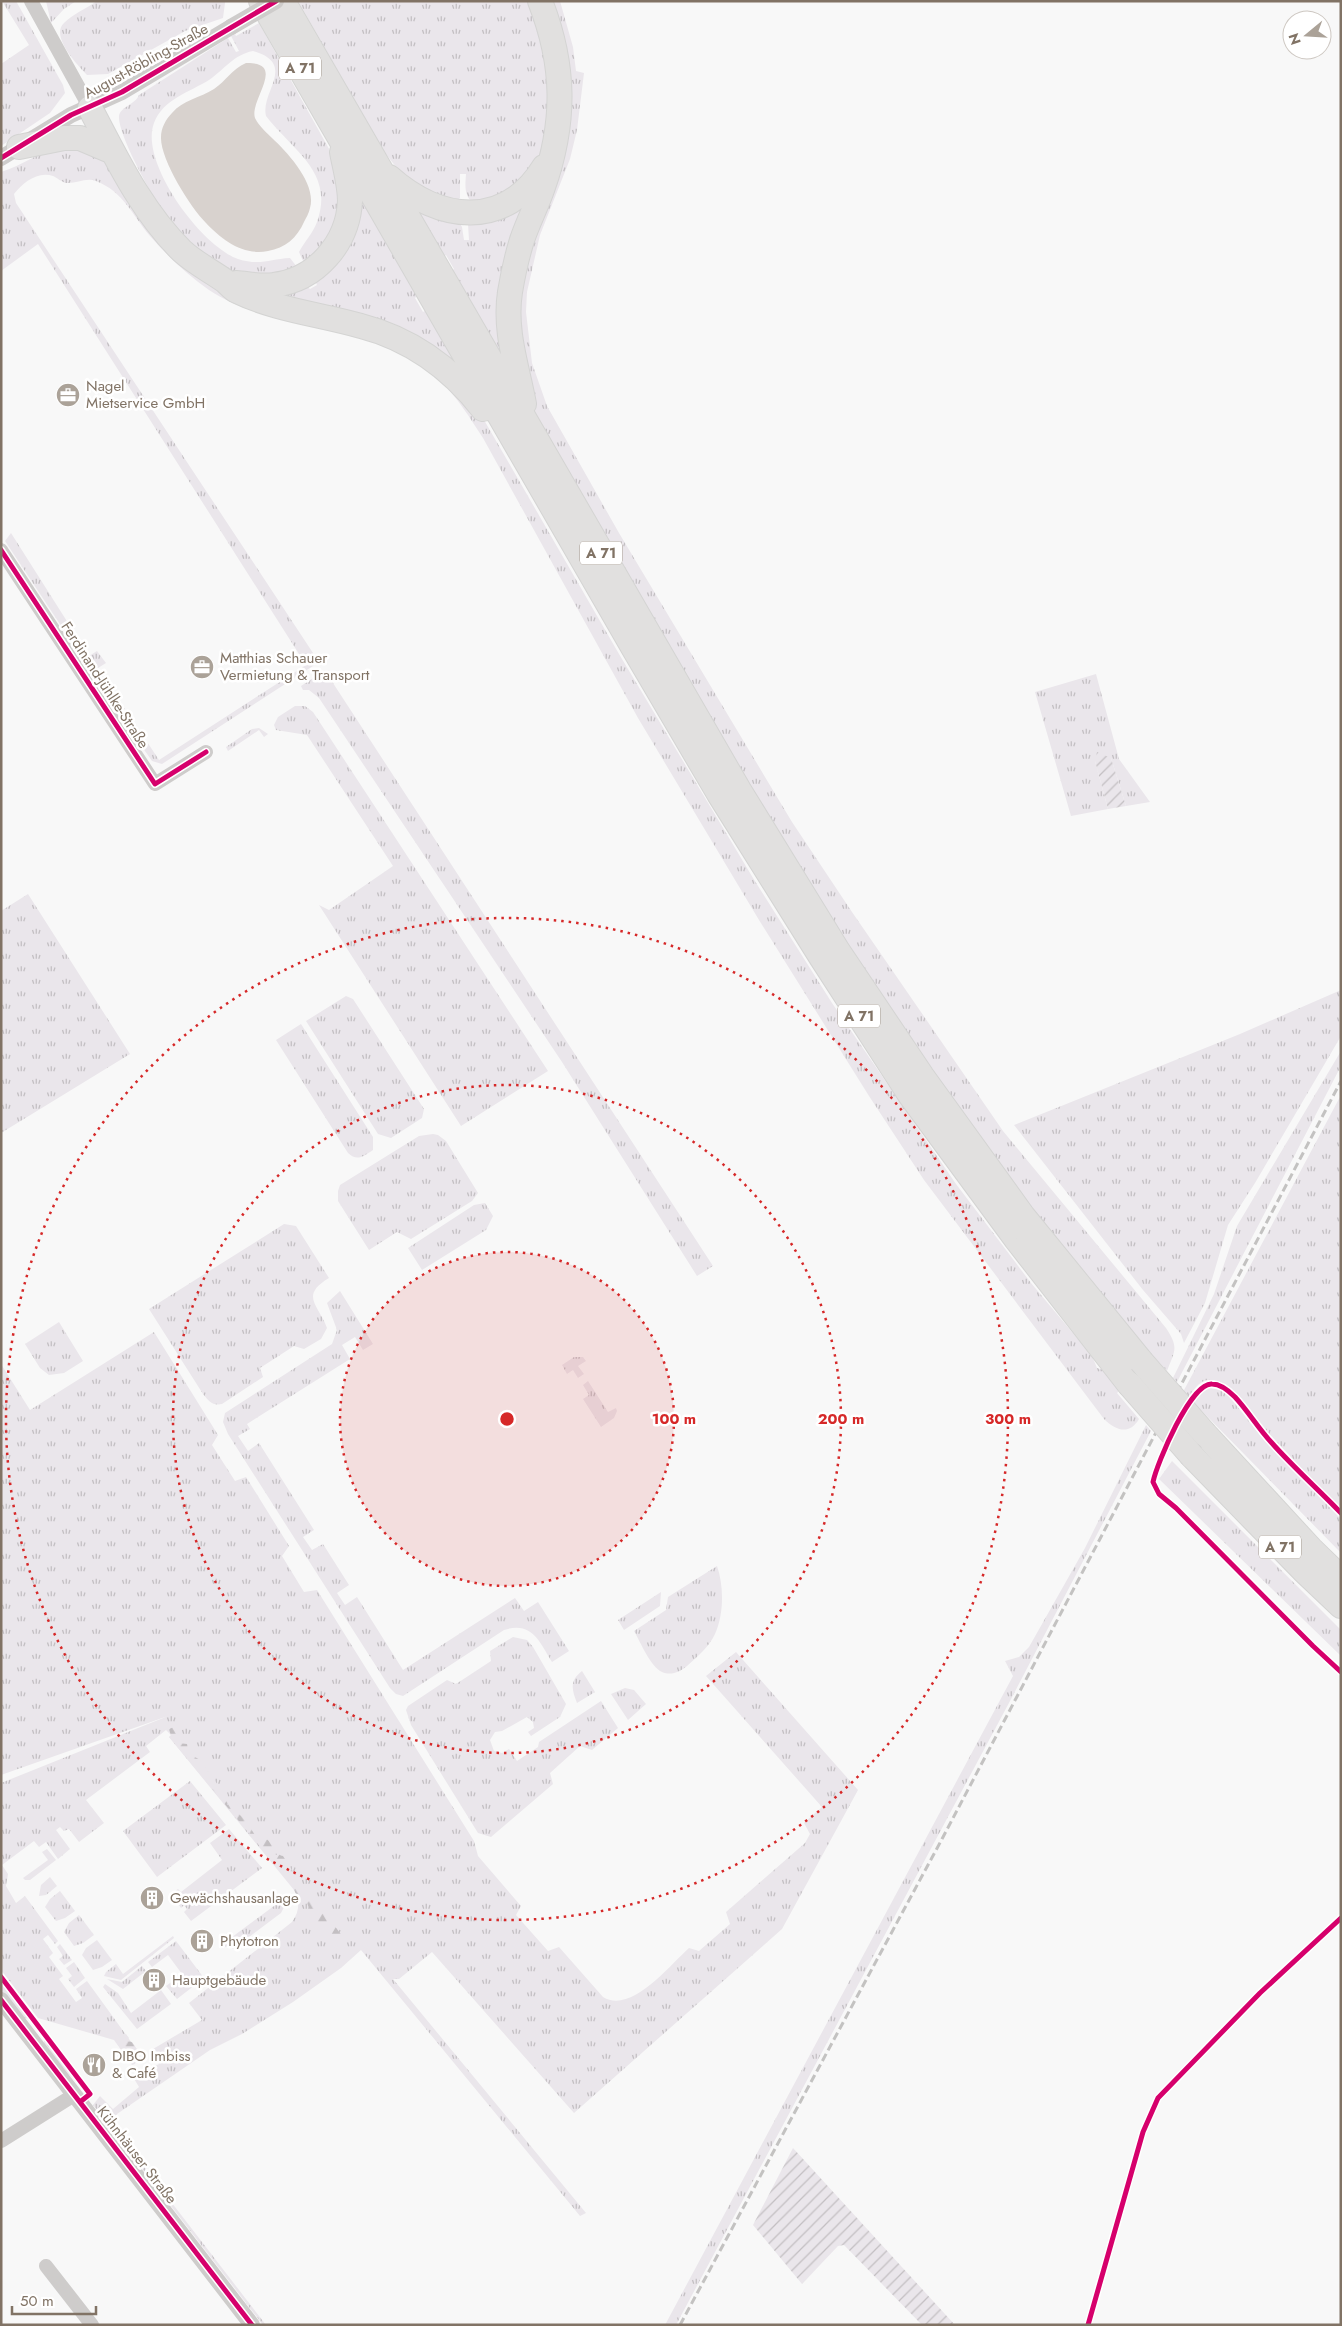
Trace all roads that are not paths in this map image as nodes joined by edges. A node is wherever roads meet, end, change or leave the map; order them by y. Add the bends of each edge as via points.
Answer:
1 (31, 1) edge
2 (262, 1) edge
3 (276, 1) edge
4 (283, 1) edge
5 (540, 1) edge
6 (90, 108) junction
7 (339, 135) junction
8 (554, 148) junction
9 (113, 152) junction
10 (10, 153) edge
11 (378, 166) junction
12 (225, 282) junction
13 (519, 431) junction
14 (1, 550) edge
15 (206, 752) dead end
16 (1341, 1578) edge
17 (1341, 1606) edge
18 (1, 2000) edge
19 (74, 2095) junction
20 (1, 2141) edge
21 (46, 2266) dead end
22 (92, 2325) edge
23 (252, 2325) edge

1 - 6 street
2 - 7 highway, A 71
3 - 6 street, August-Röbling-Straße, bridge
4 - 11 highway, A 71
5 - 8 highway via 556,50 561,85
6 - 9 highway
6 - 10 street, August-Röbling-Straße via 71,115
7 - 12 highway via 350,200 346,223 333,249 315,269 290,282 261,286
7 - 13 highway, A 71
8 - 11 highway via 533,183 521,194 497,208 469,213 442,210 427,204 399,186
8 - 13 highway via 544,186 522,239 510,293 510,338
9 - 10 highway via 80,138 64,138
9 - 12 highway via 163,229 182,251
11 - 13 highway, A 71
12 - 13 highway via 234,290 267,303 360,325 406,343 449,371 487,413
13 - 16 highway, A 71, bridge via 838,951 922,1076 1023,1216 1141,1361
13 - 17 highway, A 71, bridge via 719,794 910,1094 1016,1239 1129,1384 1192,1456
14 - 15 street, Ferdinand-Jühlke-Straße via 156,784
18 - 19 street, Kühnhäuser Straße
19 - 20 street
19 - 23 street, Kühnhäuser Straße
21 - 22 street

